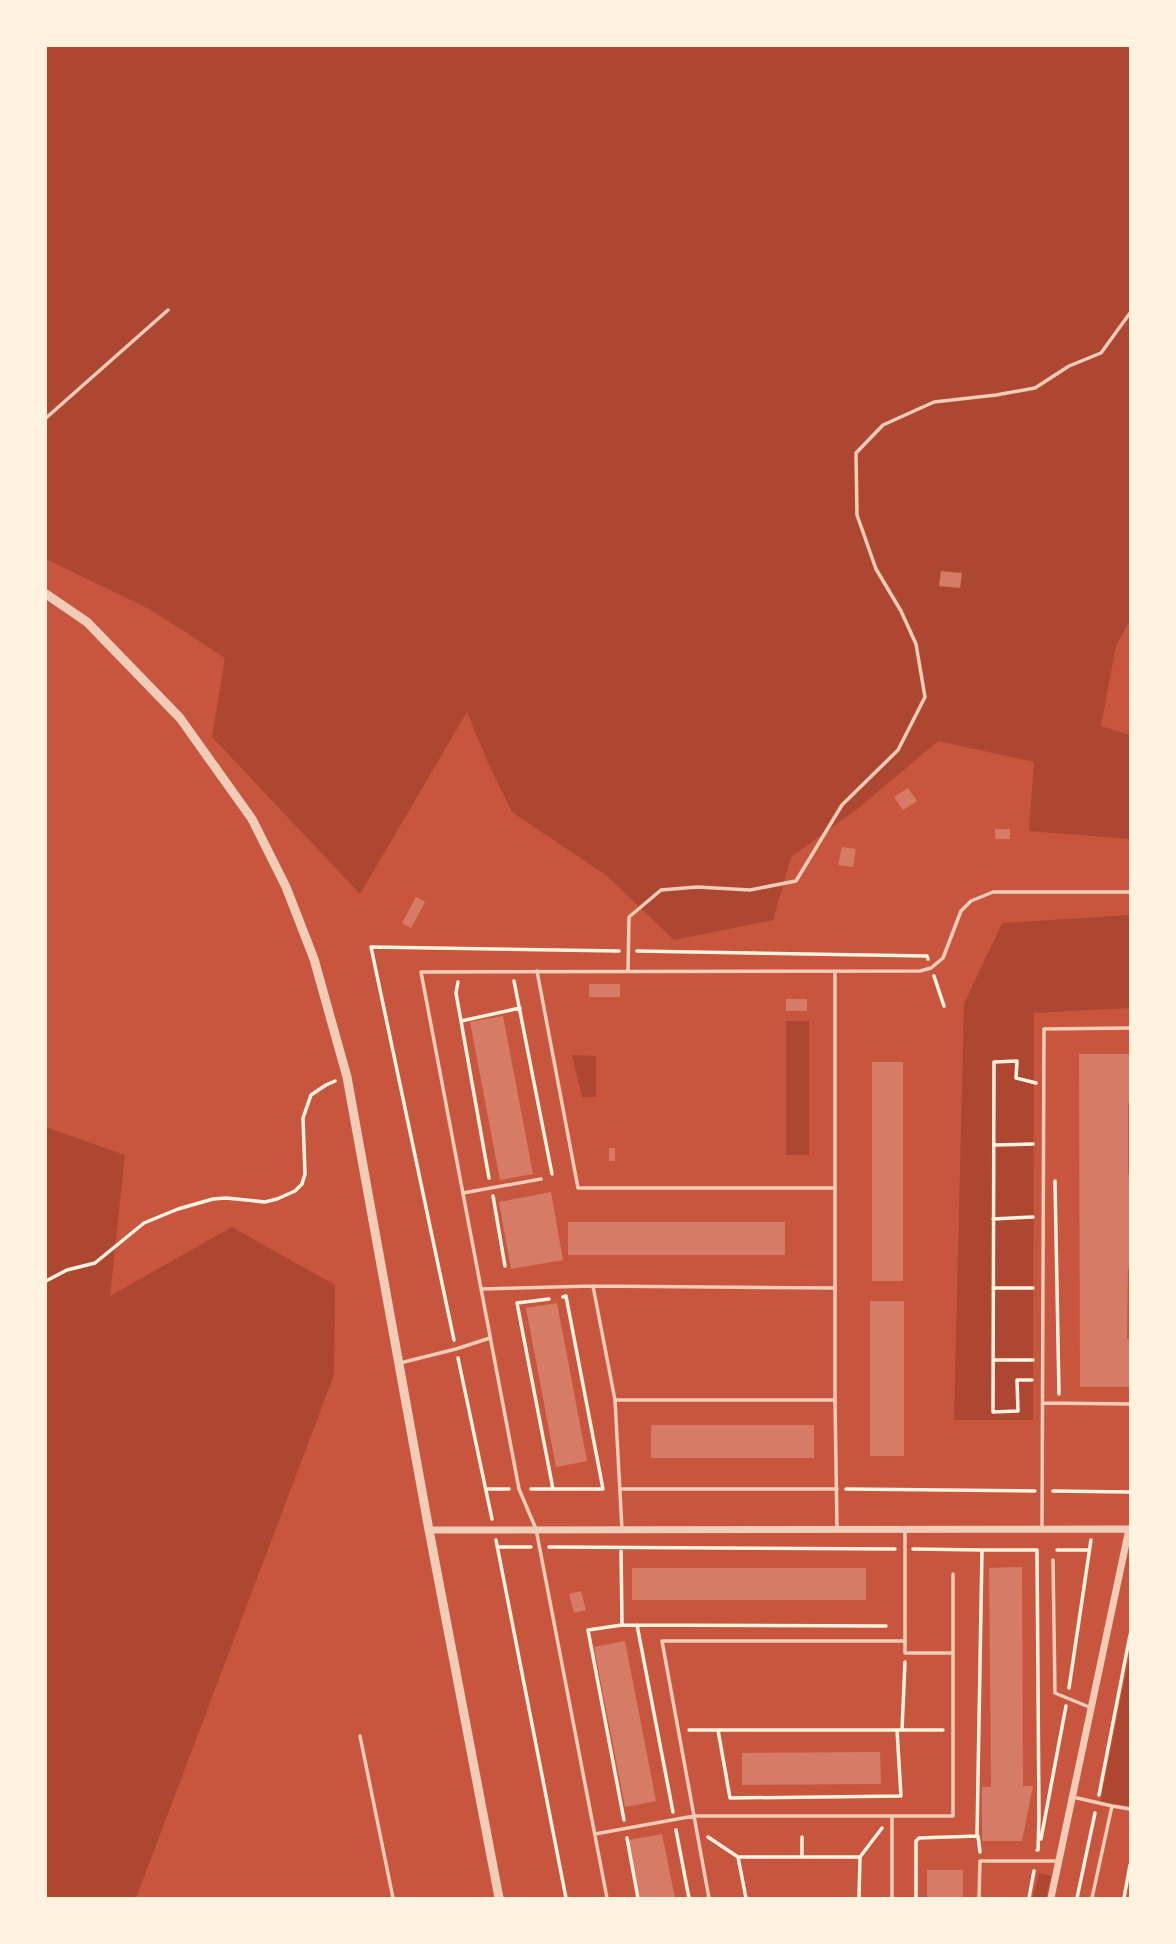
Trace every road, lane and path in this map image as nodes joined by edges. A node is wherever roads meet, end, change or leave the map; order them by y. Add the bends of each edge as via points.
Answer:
1 (168, 310) dead end
2 (1130, 313) edge
3 (46, 418) edge
4 (46, 594) edge
5 (1130, 892) edge
6 (628, 951) junction
7 (931, 968) junction
8 (537, 971) junction
9 (628, 971) junction
10 (835, 971) junction
11 (464, 976) dead end
12 (506, 976) dead end
13 (944, 1006) dead end
14 (520, 1008) junction
15 (461, 1021) junction
16 (1130, 1028) edge
17 (346, 1077) junction
18 (1034, 1083) dead end
19 (1044, 1144) junction
20 (993, 1145) junction
21 (552, 1174) dead end
22 (541, 1179) dead end
23 (1055, 1180) dead end
24 (491, 1188) junction
25 (835, 1188) junction
26 (463, 1193) junction
27 (1043, 1216) junction
28 (993, 1219) junction
29 (505, 1266) dead end
30 (46, 1281) edge
31 (593, 1286) junction
32 (835, 1288) junction
33 (993, 1288) junction
34 (1043, 1288) junction
35 (1057, 1288) junction
36 (481, 1289) junction
37 (490, 1338) junction
38 (456, 1349) junction
39 (993, 1360) junction
40 (1043, 1360) junction
41 (1058, 1360) junction
42 (398, 1363) junction
43 (1043, 1380) junction
44 (1059, 1380) junction
45 (1064, 1396) dead end
46 (615, 1400) junction
47 (835, 1400) junction
48 (1043, 1403) junction
49 (1130, 1404) edge
50 (480, 1463) junction
51 (486, 1489) junction
52 (519, 1489) junction
53 (553, 1489) junction
54 (603, 1489) junction
55 (620, 1489) junction
56 (837, 1489) junction
57 (1042, 1491) junction
58 (1130, 1492) edge
59 (837, 1528) junction
60 (905, 1528) junction
61 (1042, 1528) junction
62 (1094, 1528) junction
63 (536, 1529) junction
64 (622, 1529) junction
65 (1130, 1529) edge
66 (429, 1530) junction
67 (495, 1534) junction
68 (497, 1547) junction
69 (539, 1547) junction
70 (621, 1548) junction
71 (905, 1549) junction
72 (982, 1550) junction
73 (1050, 1550) dead end
74 (1090, 1550) junction
75 (1053, 1560) dead end
76 (953, 1574) dead end
77 (622, 1625) junction
78 (637, 1625) junction
79 (887, 1626) dead end
80 (1130, 1635) edge
81 (905, 1640) junction
82 (905, 1653) junction
83 (953, 1653) junction
84 (1068, 1698) junction
85 (1091, 1707) junction
86 (678, 1730) junction
87 (718, 1730) junction
88 (900, 1730) junction
89 (953, 1730) junction
90 (360, 1736) dead end
91 (1073, 1797) junction
92 (1097, 1802) junction
93 (1112, 1806) junction
94 (1130, 1809) edge
95 (694, 1816) junction
96 (892, 1816) junction
97 (674, 1820) junction
98 (625, 1828) junction
99 (697, 1830) junction
100 (595, 1834) junction
101 (978, 1836) junction
102 (802, 1837) dead end
103 (1027, 1850) dead end
104 (1038, 1850) junction
105 (992, 1851) dead end
106 (980, 1852) junction
107 (738, 1857) junction
108 (802, 1857) junction
109 (860, 1857) junction
110 (980, 1861) junction
111 (1036, 1861) junction
112 (1059, 1861) junction
113 (1130, 1865) edge
114 (393, 1899) edge
115 (499, 1899) edge
116 (566, 1899) edge
117 (607, 1899) edge
118 (638, 1899) edge
119 (689, 1899) edge
120 (709, 1899) edge
121 (746, 1899) edge
122 (859, 1899) edge
123 (892, 1899) edge
124 (916, 1899) edge
125 (979, 1899) edge
126 (1029, 1899) edge
127 (1051, 1899) edge
128 (1077, 1899) edge
129 (1092, 1899) edge
130 (1124, 1899) edge

1 - 3 lane
2 - 6 lane via 1101,353 1069,366 1035,388 934,402 883,425 856,453 857,515 876,569 916,644 925,697 898,750 842,805 796,881 750,890 661,890 629,918
4 - 17 street via 87,622 180,718 252,819 286,887 314,959
5 - 7 lane via 993,892 961,911 943,958
6 - 7 path via 927,956
6 - 9 lane
6 - 38 path via 371,947
7 - 10 lane
7 - 13 path
8 - 9 lane
8 - 25 lane via 578,1188
8 - 26 lane via 421,972
9 - 10 lane
10 - 25 lane
11 - 15 path via 456,993
12 - 14 path via 515,982
14 - 15 path
14 - 21 path
15 - 24 path
16 - 19 lane via 1044,1029
17 - 30 path via 311,1096 303,1118 305,1174 295,1191 265,1202 213,1199 178,1209 144,1223 95,1263
17 - 42 street
18 - 20 path via 1016,1078 1017,1061 994,1062
19 - 20 path
19 - 27 lane
20 - 28 path
22 - 24 lane
23 - 35 path
24 - 26 lane
24 - 29 path
25 - 32 lane
26 - 36 lane
27 - 28 path
27 - 34 lane
28 - 33 path
31 - 32 lane
31 - 36 lane
31 - 46 lane
32 - 47 lane
33 - 34 path
33 - 39 path
34 - 35 path
34 - 40 lane
35 - 41 path
36 - 37 lane
37 - 38 lane
37 - 52 lane
38 - 42 lane
38 - 50 path
39 - 40 path
39 - 43 path via 993,1412 1018,1411 1017,1380
40 - 41 path
40 - 43 lane
41 - 44 path
42 - 66 street
43 - 44 path
43 - 48 lane
44 - 45 path via 1059,1394
46 - 47 lane
46 - 55 lane
47 - 56 lane
48 - 49 lane
48 - 57 lane
50 - 51 path
50 - 67 path
51 - 52 path
51 - 67 path
52 - 53 path
52 - 63 lane
53 - 54 path
53 - 54 path via 517,1303 566,1296
54 - 55 path
55 - 56 lane
55 - 64 lane
56 - 57 path
56 - 59 lane
57 - 58 path
57 - 61 lane
59 - 60 street
59 - 64 street
60 - 61 street
60 - 71 lane
61 - 62 street
62 - 65 street
62 - 74 path
63 - 64 street
63 - 67 street
63 - 69 lane
65 - 85 street
66 - 67 street
66 - 115 street
67 - 68 path
68 - 69 path
68 - 116 path
69 - 70 path
69 - 100 lane
70 - 71 path
70 - 77 path
71 - 72 path
71 - 81 lane
72 - 101 path
72 - 104 path via 1037,1550
73 - 74 path
74 - 84 path
75 - 84 lane via 1055,1693
76 - 83 lane
77 - 78 path
77 - 98 path via 588,1630
78 - 79 path
78 - 97 path
80 - 92 path
81 - 82 lane
81 - 86 lane via 662,1641
82 - 83 lane
82 - 88 path
83 - 89 lane
84 - 85 lane
84 - 104 path
85 - 91 street
86 - 87 path
86 - 95 lane
87 - 88 path
87 - 88 path via 730,1798 901,1796
88 - 89 path
89 - 96 lane via 953,1816
90 - 114 lane
91 - 92 lane
91 - 112 street
92 - 93 lane
92 - 128 path
93 - 94 lane
93 - 129 lane
95 - 96 lane
95 - 97 lane
95 - 99 lane
96 - 109 path
96 - 123 lane
97 - 98 lane
97 - 119 path
98 - 100 lane
98 - 118 path
99 - 107 path
99 - 120 lane
100 - 117 lane
101 - 106 path
101 - 124 path via 916,1841
102 - 108 path
103 - 104 path
104 - 111 path
105 - 106 path
106 - 110 path
107 - 108 path
107 - 121 path
108 - 109 path
109 - 122 path
110 - 111 lane
110 - 125 lane
111 - 112 lane
111 - 126 path
112 - 127 street
113 - 130 path

